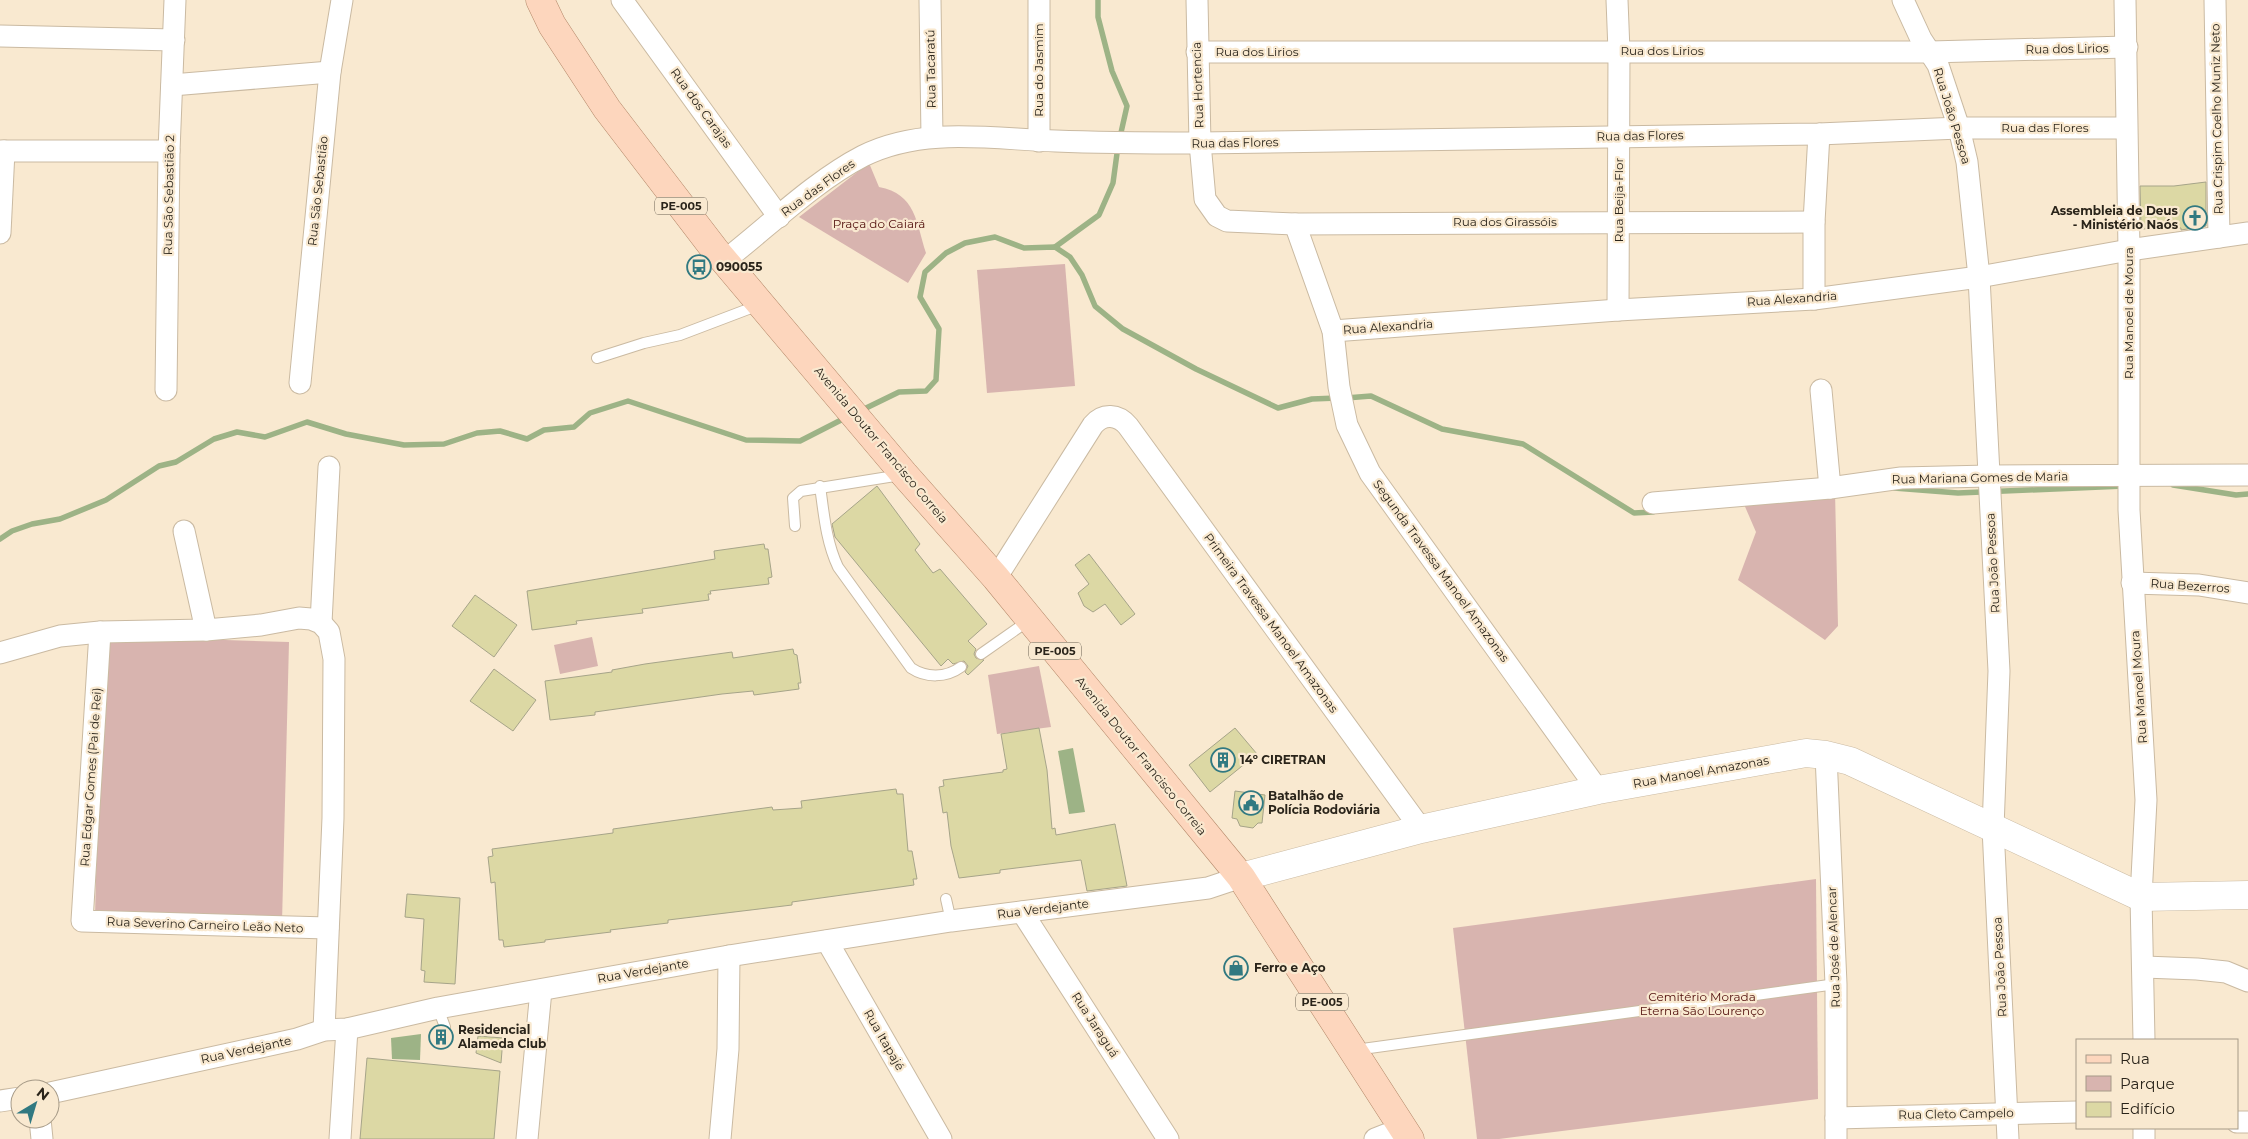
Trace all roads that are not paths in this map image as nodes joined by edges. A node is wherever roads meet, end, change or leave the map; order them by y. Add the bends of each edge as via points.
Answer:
1 (175, 0) edge
2 (342, 0) edge
3 (540, 0) edge
4 (622, 0) edge
5 (930, 0) edge
6 (1039, 0) edge
7 (1197, 0) edge
8 (1617, 0) edge
9 (1903, 0) edge
10 (2125, 0) edge
11 (2215, 0) edge
12 (0, 36) edge
13 (174, 40) junction
14 (2127, 47) junction
15 (1197, 52) junction
16 (1619, 52) junction
17 (1930, 52) junction
18 (330, 72) junction
19 (172, 85) junction
20 (1958, 128) junction
21 (2126, 128) junction
22 (1819, 134) junction
23 (1619, 136) junction
24 (932, 137) junction
25 (1039, 141) junction
26 (1200, 143) junction
27 (2, 151) edge
28 (169, 151) junction
29 (1205, 199) joint
30 (779, 217) junction
31 (1619, 222) junction
32 (1814, 222) junction
33 (1295, 224) junction
34 (0, 233) edge
35 (2248, 233) edge
36 (2219, 237) junction
37 (2129, 250) junction
38 (724, 261) junction
39 (1979, 277) junction
40 (1814, 299) junction
41 (761, 304) junction
42 (1618, 310) junction
43 (1333, 331) junction
44 (597, 358) dead end
45 (300, 383) dead end
46 (166, 390) dead end
47 (1821, 390) dead end
48 (329, 467) dead end
49 (904, 474) junction
50 (2248, 475) edge
51 (1989, 478) junction
52 (2128, 480) junction
53 (820, 486) junction
54 (1830, 488) junction
55 (1653, 503) dead end
56 (795, 526) dead end
57 (184, 531) dead end
58 (996, 578) junction
59 (2132, 583) junction
60 (2248, 593) edge
61 (1029, 620) junction
62 (321, 623) junction
63 (206, 630) junction
64 (100, 632) junction
65 (0, 653) edge
66 (980, 654) dead end
67 (957, 670) dead end
68 (1826, 755) junction
69 (1598, 790) junction
70 (1993, 828) junction
71 (1421, 829) junction
72 (1241, 877) junction
73 (2248, 895) edge
74 (2141, 897) junction
75 (946, 900) dead end
76 (1022, 912) junction
77 (82, 921) joint
78 (951, 921) junction
79 (328, 928) junction
80 (827, 941) junction
81 (730, 956) junction
82 (2144, 967) junction
83 (2248, 981) edge
84 (1836, 984) junction
85 (541, 990) junction
86 (347, 1029) junction
87 (324, 1030) junction
88 (2144, 1039) edge
89 (1352, 1050) junction
90 (60, 1091) edge
91 (2076, 1112) edge
92 (2007, 1113) junction
93 (1836, 1118) junction
94 (1407, 1133) edge
95 (340, 1139) edge
96 (527, 1139) edge
97 (720, 1139) edge
98 (941, 1139) edge
99 (1168, 1139) edge
100 (1376, 1139) edge
101 (1836, 1139) edge
102 (2008, 1139) edge

1 - 13 street, Rua São Sebastião 2
2 - 18 street, Rua São Sebastião
3 - 38 main road, Avenida Doutor Francisco Correia / PE-005 via 552,25 607,109
4 - 30 street, Rua dos Carajas
5 - 24 street, Rua Tacaratú
6 - 25 street, Rua do Jasmim
7 - 15 street, Rua Hortencia
8 - 16 street, Rua Beija-Flor
9 - 17 street, Rua João Pessoa
10 - 14 street, Rua Manoel de Moura
11 - 36 street, Rua Crispim Coelho Muniz Neto
12 - 13 street
13 - 19 street, Rua São Sebastião 2
14 - 17 street, Rua dos Lirios
14 - 21 street, Rua Manoel de Moura
15 - 16 street, Rua dos Lirios
15 - 26 street, Rua Hortencia
16 - 17 street, Rua dos Lirios
16 - 23 street, Rua Beija-Flor
17 - 20 street, Rua João Pessoa via 1946,86
18 - 19 street
18 - 45 street, Rua São Sebastião
19 - 28 street, Rua São Sebastião 2
20 - 21 street, Rua das Flores
20 - 22 street, Rua das Flores
20 - 39 street, Rua João Pessoa via 1968,162
21 - 37 street, Rua Manoel de Moura
22 - 23 street, Rua das Flores
22 - 32 street
23 - 26 street, Rua das Flores
23 - 31 street, Rua Beija-Flor
24 - 25 street, Rua das Flores via 978,136
24 - 30 street, Rua das Flores via 863,156
25 - 26 street, Rua das Flores
26 - 29 street, Rua Hortencia
27 - 28 street
27 - 34 street
28 - 46 street, Rua São Sebastião 2
29 - 33 street, Rua dos Girassóis via 1217,216 1227,221
30 - 38 street, Rua das Flores
31 - 32 street, Rua dos Girassóis
31 - 33 street, Rua dos Girassóis
31 - 42 street, Rua Beija-Flor
32 - 40 street
33 - 43 street
35 - 36 street, Rua Alexandria
36 - 37 street, Rua Alexandria
37 - 39 street, Rua Alexandria
37 - 52 street, Rua Manoel de Moura
38 - 41 main road, Avenida Doutor Francisco Correia / PE-005
39 - 40 street, Rua Alexandria
39 - 51 street, Rua João Pessoa
40 - 42 street, Rua Alexandria
41 - 44 lane via 680,335
41 - 49 main road, Avenida Doutor Francisco Correia / PE-005
42 - 43 street, Rua Alexandria
43 - 69 street, Segunda Travessa Manoel Amazonas via 1342,408 1370,474
47 - 54 street
48 - 62 street
49 - 53 lane
49 - 58 main road, Avenida Doutor Francisco Correia / PE-005
50 - 52 street, Rua Mariana Gomes de Maria
51 - 52 street, Rua Mariana Gomes de Maria
51 - 54 street, Rua Mariana Gomes de Maria via 1901,478
51 - 70 street, Rua João Pessoa via 1999,671
52 - 59 street, Rua Manoel Moura
53 - 56 lane via 801,490 793,498
53 - 67 lane via 829,549 838,567 911,668 921,674 936,675
54 - 55 street, Rua Mariana Gomes de Maria
57 - 63 street
58 - 61 main road, Avenida Doutor Francisco Correia / PE-005
58 - 71 street, Primeira Travessa Manoel Amazonas via 1093,425 1102,418 1114,416 1128,426
59 - 60 street, Rua Bezerros via 2199,585
59 - 74 street, Rua Manoel Moura via 2146,800
61 - 66 lane
61 - 72 main road, Avenida Doutor Francisco Correia / PE-005
62 - 63 street via 299,618
62 - 79 street via 330,632 334,659 333,818
63 - 64 street
64 - 65 street via 60,636
64 - 77 street, Rua Edgar Gomes (Pai de Rei)
68 - 69 main road, Rua Manoel Amazonas via 1806,753
68 - 70 main road, Rua Manoel Amazonas via 1850,761
68 - 84 street, Rua José de Alencar
69 - 71 main road, Rua Manoel Amazonas
70 - 74 main road, Rua Manoel Amazonas
70 - 92 street, Rua João Pessoa
71 - 72 main road, Rua Manoel Amazonas
72 - 76 street, Rua Verdejante via 1208,888
72 - 89 main road, PE-005
73 - 74 main road
74 - 82 street, Rua Manoel Moura
75 - 78 lane
76 - 78 street, Rua Verdejante
76 - 99 street, Rua Jaraguá
77 - 79 street, Rua Severino Carneiro Leão Neto
78 - 80 street, Rua Verdejante
79 - 87 street
80 - 81 street, Rua Verdejante
80 - 98 street, Rua Itapajé
81 - 85 street, Rua Verdejante
81 - 97 street via 728,1049
82 - 83 street via 2197,968 2226,972
82 - 88 street, Rua Manoel Moura
84 - 89 lane
84 - 93 street, Rua José de Alencar
85 - 86 street, Rua Verdejante via 442,1018
85 - 96 street
86 - 87 street, Rua Verdejante
86 - 95 street
87 - 90 street, Rua Verdejante via 297,1039
89 - 94 main road, PE-005
91 - 92 street, Rua Cleto Campelo
92 - 93 street, Rua Cleto Campelo
92 - 102 street, Rua João Pessoa
93 - 101 street, Rua José de Alencar
94 - 100 street

